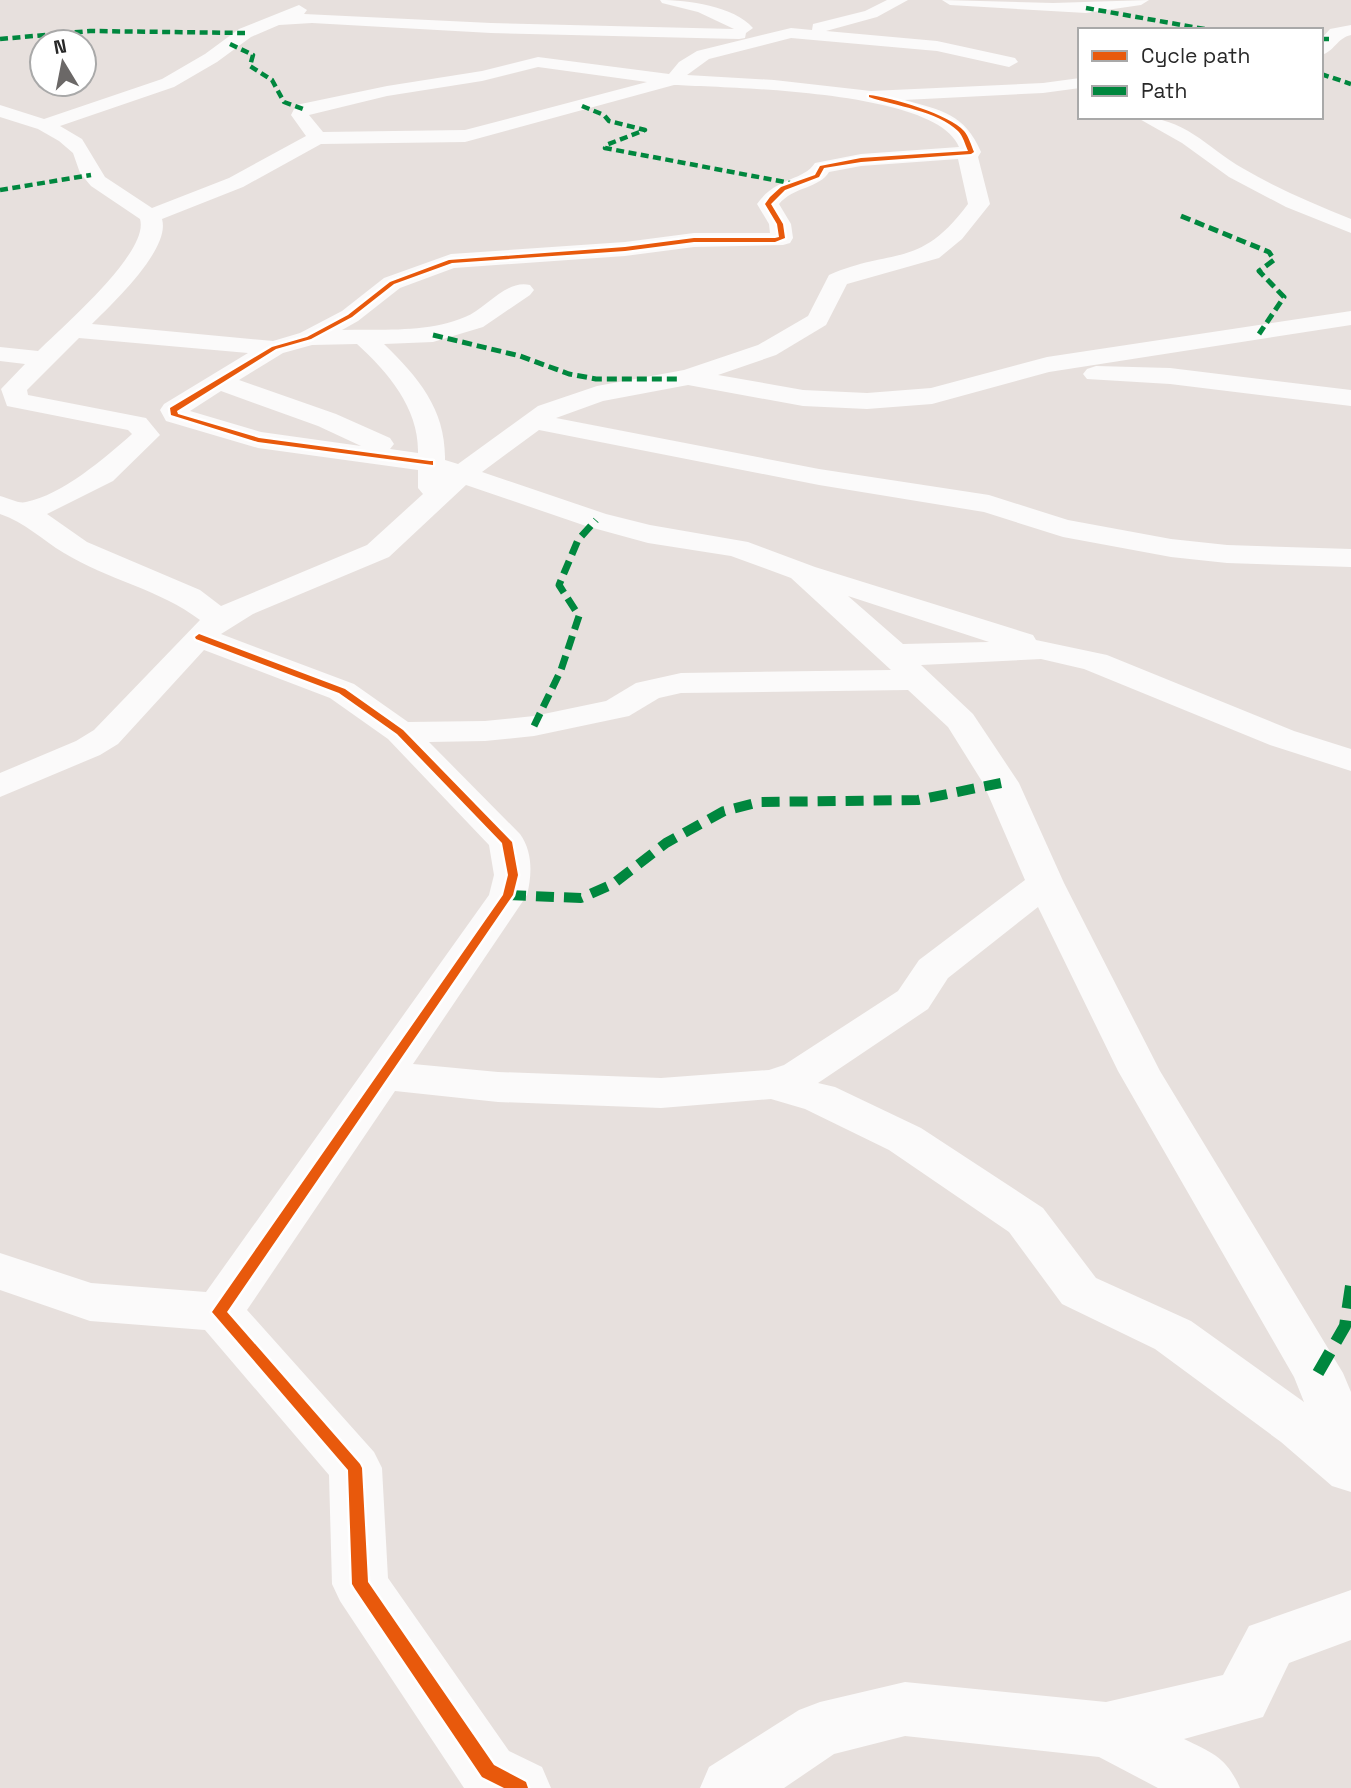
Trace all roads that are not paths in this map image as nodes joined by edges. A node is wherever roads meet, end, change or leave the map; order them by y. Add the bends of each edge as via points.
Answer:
1 (319, 0) edge
2 (668, 0) edge
3 (900, 0) edge
4 (938, 0) edge
5 (1141, 0) edge
6 (948, 8) edge
7 (274, 20) junction
8 (1351, 30) edge
9 (957, 32) dead end
10 (791, 33) junction
11 (751, 34) junction
12 (1323, 48) edge
13 (1009, 62) junction
14 (674, 80) junction
15 (1078, 83) edge
16 (1043, 88) junction
17 (871, 96) junction
18 (1078, 98) edge
19 (0, 111) edge
20 (1149, 119) edge
21 (43, 125) junction
22 (317, 138) junction
23 (971, 152) junction
24 (150, 216) junction
25 (1351, 227) edge
26 (522, 290) dead end
27 (1351, 318) edge
28 (75, 330) junction
29 (309, 338) junction
30 (365, 338) junction
31 (274, 348) junction
32 (0, 354) edge
33 (46, 359) junction
34 (1047, 365) junction
35 (689, 377) junction
36 (219, 382) junction
37 (1351, 398) edge
38 (532, 421) junction
39 (429, 463) junction
40 (460, 475) junction
41 (433, 501) junction
42 (13, 509) edge
43 (1351, 558) edge
44 (802, 572) junction
45 (209, 628) junction
46 (1041, 649) junction
47 (905, 666) junction
48 (400, 732) junction
49 (1351, 760) edge
50 (0, 786) edge
51 (1045, 883) junction
52 (384, 1075) junction
53 (771, 1084) junction
54 (0, 1271) edge
55 (219, 1311) junction
56 (1351, 1456) edge
57 (1351, 1469) edge
58 (1351, 1615) edge
59 (1106, 1730) junction
60 (520, 1788) edge
61 (731, 1788) edge
62 (1209, 1788) edge

1 - 7 street
2 - 11 street via 703,8 743,25
3 - 10 street via 871,14
4 - 6 street via 935,4
5 - 6 street via 1086,8
7 - 11 street
7 - 21 street via 245,33 168,83
8 - 12 street via 1336,33
9 - 13 street via 996,50
10 - 11 street
10 - 13 street via 937,46
10 - 14 street via 703,55
13 - 16 street
14 - 17 street
14 - 22 street via 466,136
14 - 22 street via 550,62 524,64 303,109 300,115
15 - 16 street
16 - 17 street
16 - 18 street
17 - 23 street via 949,123 961,131
19 - 21 street
20 - 25 street via 1189,139 1236,173
21 - 24 street via 71,139 91,175
22 - 24 street via 263,171
23 - 29 street via 822,167 817,176 791,183 772,197 768,204 782,238 775,240 694,240 451,261 392,282 350,316
23 - 35 street via 968,157 979,204 966,223 930,254 842,277 818,320 767,349
24 - 28 street via 149,243
26 - 30 street via 475,322 433,335
27 - 34 street
28 - 31 street
28 - 33 street
29 - 30 street
29 - 31 street
30 - 39 street via 407,384 430,426
31 - 36 street
32 - 33 street
33 - 42 street via 14,389 16,400 137,424 147,435 103,475 58,499
34 - 35 street via 932,396 867,401 803,398
34 - 37 street via 1096,374 1170,376
35 - 38 street via 597,394
36 - 39 street
36 - 39 street via 173,410 175,415 258,440
38 - 40 street
38 - 43 street via 819,477 989,504 1063,528 1171,548
39 - 40 street
39 - 41 street
40 - 41 street
40 - 44 street via 596,520 648,534 737,548
41 - 45 street via 378,551 242,607
42 - 45 street via 76,548 189,597
44 - 46 street
44 - 47 street
45 - 48 street via 342,691
45 - 50 street via 106,737
46 - 47 street via 919,655
46 - 49 street via 1095,662 1282,738
47 - 48 street via 681,683 648,690 617,709 534,726
47 - 51 street via 961,721 1001,783
48 - 52 street via 507,842 513,875 508,895
51 - 53 street via 933,969 913,1000 799,1075
51 - 56 street via 1139,1071 1318,1373
52 - 53 street via 498,1087 661,1093
52 - 55 street
53 - 57 street via 820,1098 905,1139 1026,1220 1079,1291 1173,1335
54 - 55 street via 90,1302
55 - 60 street via 355,1468 360,1584 488,1771
58 - 59 street via 1269,1644 1242,1698
59 - 61 street via 905,1709 820,1730
59 - 62 street via 1188,1772

